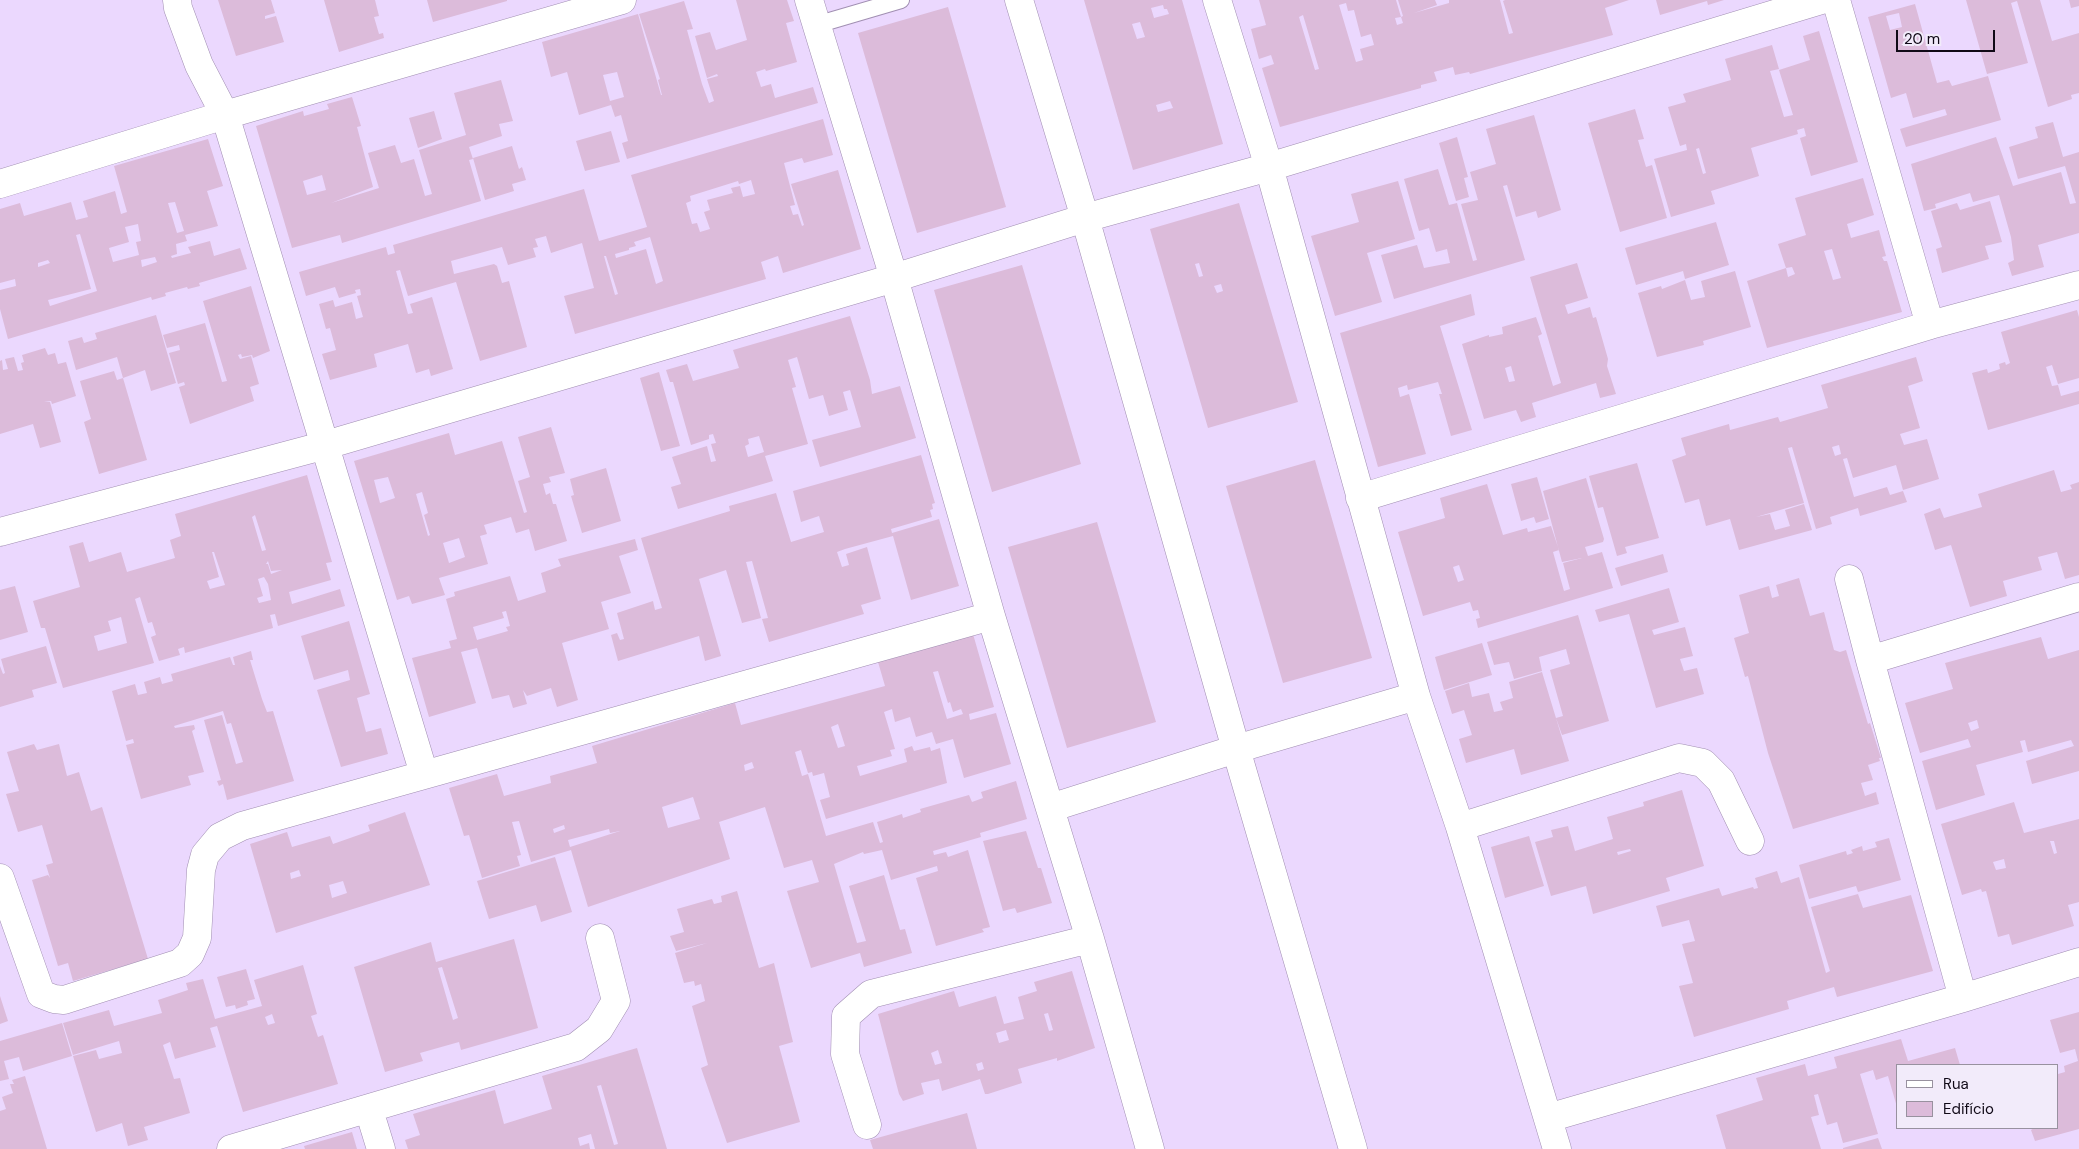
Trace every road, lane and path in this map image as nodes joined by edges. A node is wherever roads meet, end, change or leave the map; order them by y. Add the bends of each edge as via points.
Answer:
1 (177, 0) edge
2 (622, 0) edge
3 (901, 0) edge
4 (1019, 0) edge
5 (1217, 0) edge
6 (1821, 0) edge
7 (1836, 0) edge
8 (812, 12) edge
9 (225, 115) junction
10 (1269, 167) junction
11 (0, 184) edge
12 (1085, 218) junction
13 (894, 278) junction
14 (2079, 285) edge
15 (1930, 325) junction
16 (326, 445) junction
17 (1360, 498) junction
18 (0, 532) edge
19 (1849, 579) dead end
20 (2079, 597) edge
21 (991, 616) junction
22 (1870, 660) junction
23 (1416, 696) junction
24 (1236, 749) junction
25 (424, 774) junction
26 (1050, 808) junction
27 (1460, 827) junction
28 (1750, 841) dead end
29 (0, 878) edge
30 (600, 938) dead end
31 (1090, 939) junction
32 (2079, 962) edge
33 (1963, 998) junction
34 (369, 1110) junction
35 (1548, 1118) junction
36 (867, 1125) dead end
37 (231, 1149) edge
38 (381, 1149) edge
39 (1150, 1149) edge
40 (1353, 1149) edge
41 (1557, 1149) edge

1 - 9 street via 199,65
2 - 9 street
3 - 8 lane
4 - 12 street
5 - 10 street
6 - 10 street
7 - 15 street
8 - 13 street
9 - 11 street
9 - 16 street
10 - 12 street
10 - 17 street
12 - 13 street
12 - 24 street
13 - 16 street
13 - 21 street
14 - 15 street
15 - 17 street
16 - 18 street
16 - 25 street
17 - 23 street
19 - 22 street
20 - 22 street
21 - 25 street
21 - 26 street
22 - 33 street
23 - 24 street
23 - 27 street
24 - 26 street
24 - 40 street
25 - 29 street via 242,826 220,837 205,856 201,870 197,938 190,954 180,963 64,1000 41,994
26 - 31 street
27 - 28 street via 1679,758 1703,763 1721,781
27 - 35 street
30 - 34 street via 616,1001 599,1030 576,1047
31 - 36 street via 871,994 846,1016 845,1054
31 - 39 street
32 - 33 street
33 - 35 street
34 - 37 street
34 - 38 street
35 - 41 street

